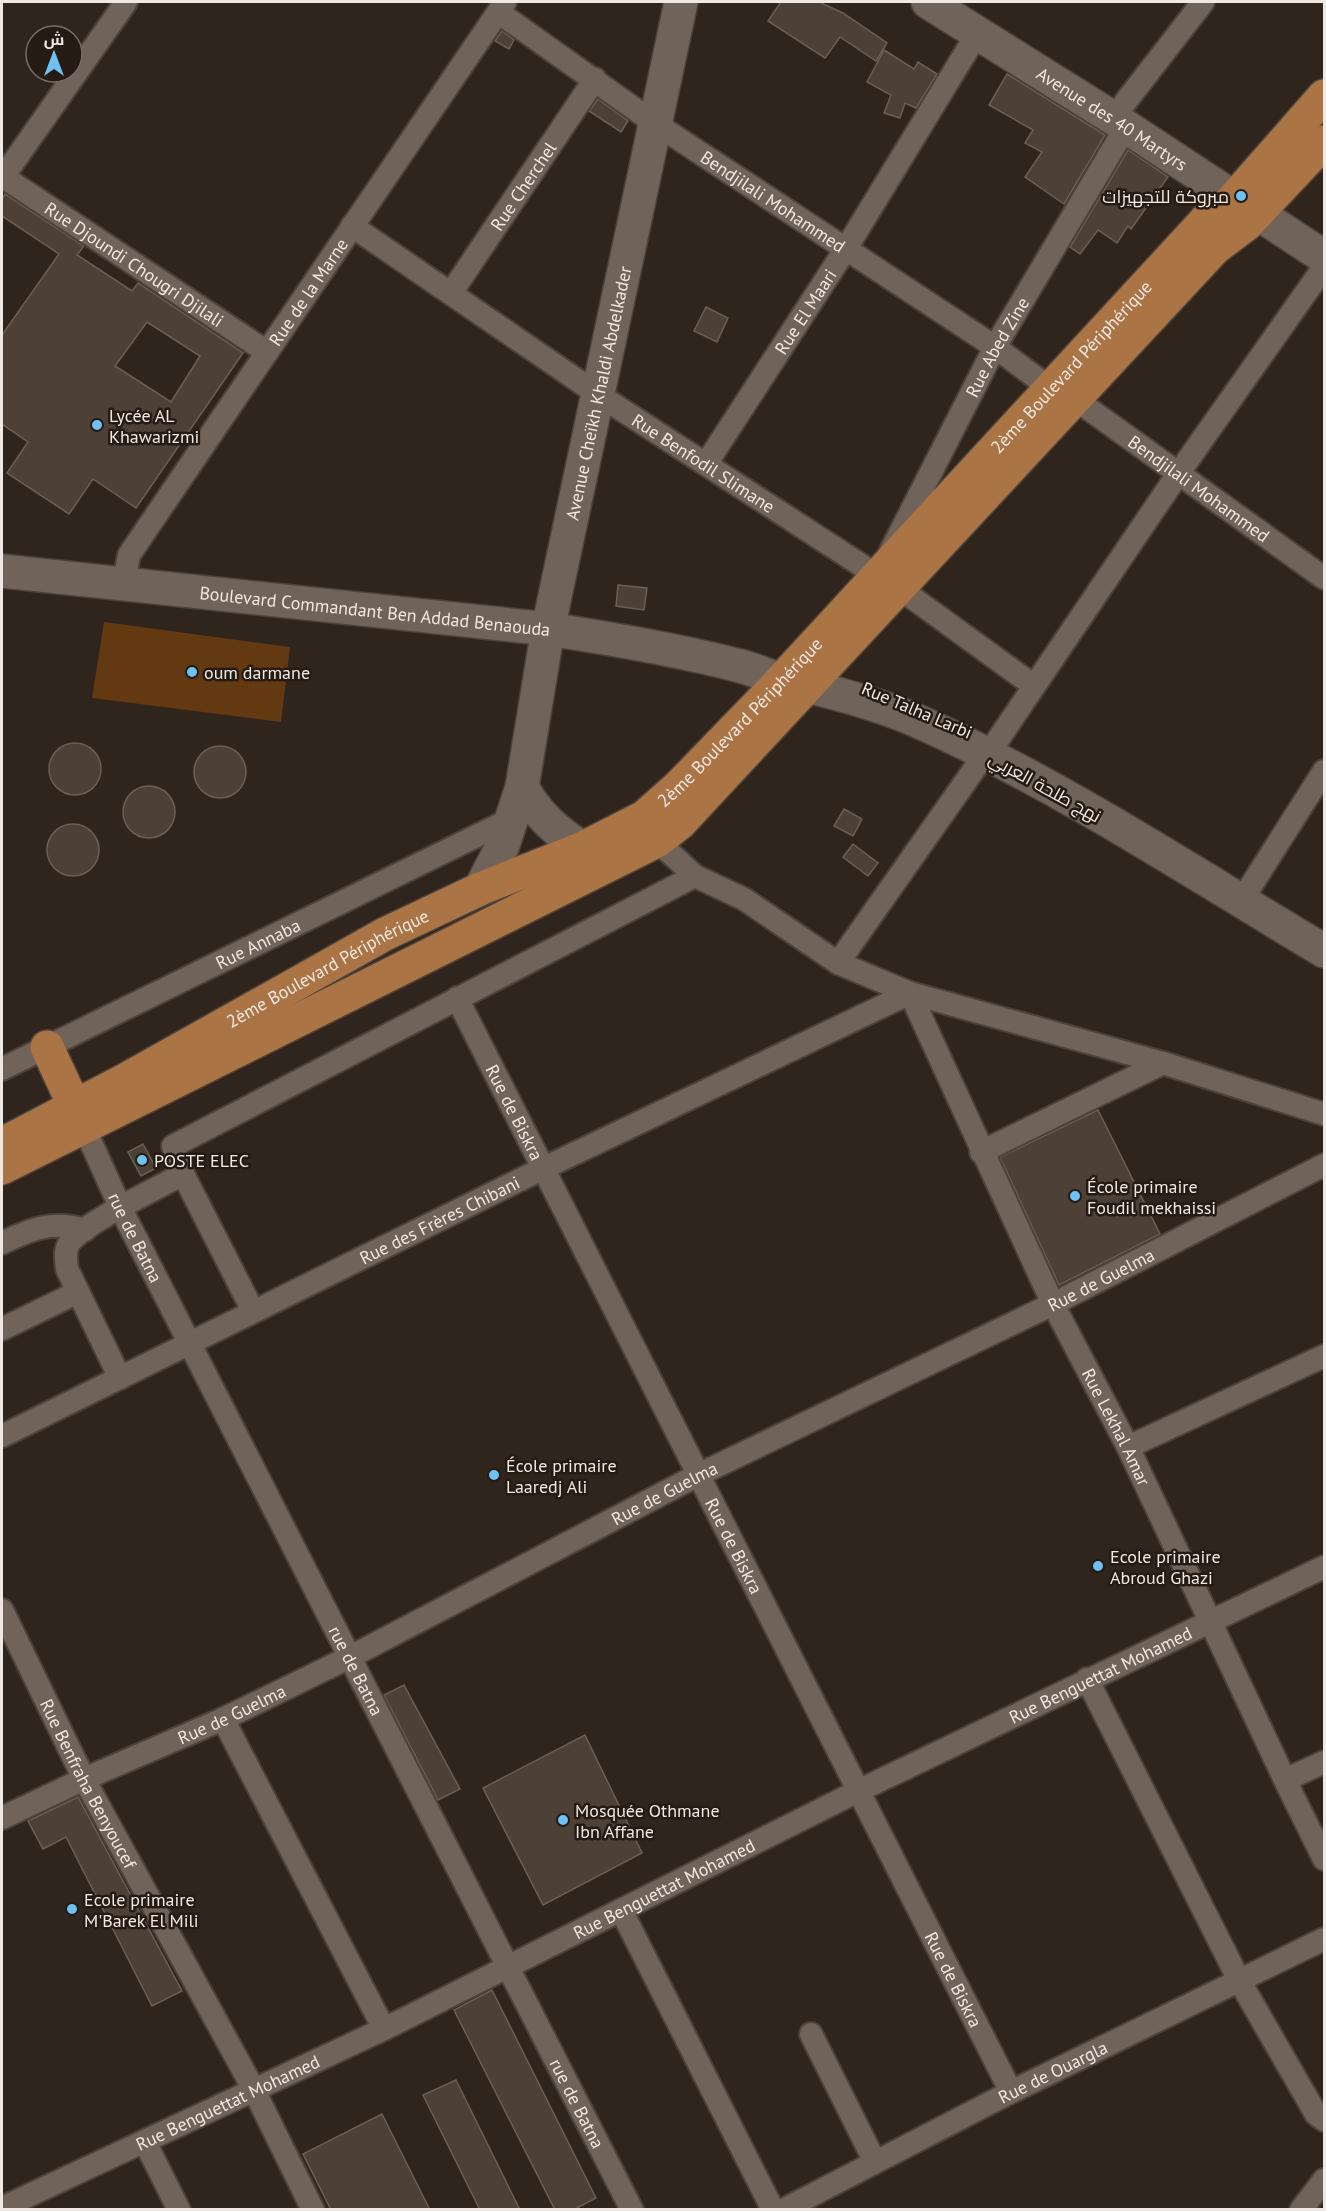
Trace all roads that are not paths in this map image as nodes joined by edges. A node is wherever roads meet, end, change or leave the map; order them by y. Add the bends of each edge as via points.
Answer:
1 (126, 2) edge
2 (681, 2) edge
3 (930, 2) edge
4 (1203, 2) edge
5 (501, 7) edge
6 (977, 34) junction
7 (594, 79) junction
8 (1324, 96) edge
9 (653, 122) junction
10 (1120, 122) junction
11 (1324, 142) edge
12 (2, 177) edge
13 (1246, 205) junction
14 (352, 226) junction
15 (847, 247) junction
16 (1324, 257) edge
17 (1324, 267) edge
18 (451, 293) junction
19 (995, 347) junction
20 (267, 352) junction
21 (1063, 394) junction
22 (599, 395) junction
23 (706, 464) junction
24 (1178, 474) junction
25 (2, 571) edge
26 (1324, 578) edge
27 (888, 582) junction
28 (123, 586) junction
29 (548, 629) junction
30 (801, 676) junction
31 (1034, 686) junction
32 (990, 749) junction
33 (1324, 771) edge
34 (522, 787) junction
35 (513, 818) junction
36 (657, 841) junction
37 (583, 848) junction
38 (695, 876) junction
39 (480, 889) junction
40 (1247, 892) junction
41 (1324, 935) edge
42 (1324, 951) edge
43 (838, 963) junction
44 (910, 993) junction
45 (457, 998) junction
46 (47, 1047) junction
47 (1163, 1063) junction
48 (2, 1069) edge
49 (1324, 1114) edge
50 (80, 1117) junction
51 (2, 1144) edge
52 (981, 1152) junction
53 (1324, 1165) edge
54 (2, 1168) edge
55 (542, 1169) junction
56 (183, 1174) junction
57 (121, 1209) junction
58 (85, 1230) junction
59 (2, 1243) edge
60 (78, 1292) junction
61 (1053, 1304) junction
62 (253, 1311) junction
63 (2, 1329) edge
64 (191, 1344) junction
65 (1324, 1356) edge
66 (120, 1378) junction
67 (2, 1436) edge
68 (1128, 1447) junction
69 (698, 1474) junction
70 (1324, 1567) edge
71 (2, 1610) edge
72 (1210, 1620) junction
73 (350, 1657) junction
74 (1087, 1679) junction
75 (223, 1719) junction
76 (1324, 1762) edge
77 (84, 1779) junction
78 (1285, 1780) junction
79 (858, 1791) junction
80 (2, 1818) edge
81 (1324, 1859) edge
82 (621, 1910) junction
83 (1324, 1939) edge
84 (508, 1967) junction
85 (1239, 1980) junction
86 (384, 2029) junction
87 (811, 2034) dead end
88 (254, 2090) junction
89 (1011, 2092) junction
90 (1322, 2116) edge
91 (145, 2142) junction
92 (875, 2162) junction
93 (1324, 2180) edge
94 (2, 2208) edge
95 (178, 2210) edge
96 (313, 2210) edge
97 (632, 2210) edge
98 (773, 2210) edge
99 (783, 2210) edge
100 (1301, 2210) edge

1 - 12 street
2 - 9 street, Avenue Cheïkh Khaldi Abdelkader
3 - 6 street, Avenue des 40 Martyrs
4 - 10 street, Rue Abed Zine
5 - 7 street, Bendjilali Mohammed
5 - 14 street, Rue de la Marne
6 - 10 street, Avenue des 40 Martyrs
6 - 15 street, Rue El Maari
7 - 9 street, Bendjilali Mohammed
7 - 18 street, Rue Cherchel
8 - 13 main road, 2ème Boulevard Périphérique
9 - 15 street, Bendjilali Mohammed
9 - 22 street, Avenue Cheïkh Khaldi Abdelkader
10 - 13 street, Avenue des 40 Martyrs
10 - 19 street, Rue Abed Zine
11 - 13 main road, 2ème Boulevard Périphérique
12 - 20 street, Rue Djoundi Chougri Djilali
13 - 16 street, Avenue des 40 Martyrs
13 - 21 main road, 2ème Boulevard Périphérique via 1206,220
14 - 18 street, Rue Benfodil Slimane
14 - 20 street, Rue de la Marne
15 - 19 street, Bendjilali Mohammed
15 - 23 street, Rue El Maari
17 - 24 street
18 - 22 street, Rue Benfodil Slimane
19 - 21 street, Bendjilali Mohammed
19 - 27 street, Rue Abed Zine
20 - 28 street, Rue de la Marne via 129,555
21 - 24 street, Bendjilali Mohammed
21 - 27 main road, 2ème Boulevard Périphérique
22 - 23 street, Rue Benfodil Slimane
22 - 29 street, Avenue Cheïkh Khaldi Abdelkader
23 - 27 street, Rue Benfodil Slimane
24 - 26 street, Bendjilali Mohammed
24 - 31 street
25 - 28 street, Boulevard Commandant Ben Addad Benaouda
27 - 30 main road, 2ème Boulevard Périphérique
27 - 31 street, Rue Benfodil Slimane
28 - 29 street, Boulevard Commandant Ben Addad Benaouda
29 - 30 street, Boulevard Commandant Ben Addad Benaouda
29 - 34 street, Avenue Cheïkh Khaldi Abdelkader
30 - 32 street, نهج طلحة العربي
30 - 36 main road, 2ème Boulevard Périphérique via 680,823
30 - 37 main road, 2ème Boulevard Périphérique via 644,817
31 - 32 street
32 - 40 street, Rue Talha Larbi
32 - 42 street, نهج طلحة العربي
32 - 43 street
33 - 40 street
34 - 35 street, Avenue Cheïkh Khaldi Abdelkader
34 - 37 street via 548,824
35 - 39 street, Avenue Cheïkh Khaldi Abdelkader
35 - 46 street, Rue Annaba
36 - 38 street
36 - 50 main road, 2ème Boulevard Périphérique
37 - 39 main road, 2ème Boulevard Périphérique
38 - 43 street via 744,899
38 - 45 street
39 - 50 main road, 2ème Boulevard Périphérique via 385,934
40 - 41 street, Rue Talha Larbi
43 - 44 street
44 - 47 street
44 - 52 street, Rue Lekhal Amar
44 - 55 street, Rue des Frères Chibani
45 - 55 street, Rue de Biskra
45 - 56 street via 173,1146
46 - 48 street, Rue Annaba
46 - 50 main road
47 - 49 street
47 - 52 street
50 - 51 main road, 2ème Boulevard Périphérique
50 - 54 main road, 2ème Boulevard Périphérique
50 - 57 street, rue de Batna
52 - 61 street, Rue Lekhal Amar
53 - 61 street, Rue de Guelma
55 - 62 street, Rue des Frères Chibani
55 - 69 street, Rue de Biskra
56 - 57 street
56 - 62 street
57 - 58 street
57 - 64 street, rue de Batna
58 - 59 street via 43,1226
58 - 60 street via 69,1243 65,1255
60 - 63 street
60 - 66 street
61 - 68 street, Rue Lekhal Amar
61 - 69 street, Rue de Guelma
62 - 64 street, Rue des Frères Chibani
64 - 66 street, Rue des Frères Chibani
64 - 73 street, rue de Batna
65 - 68 street
66 - 67 street, Rue des Frères Chibani
68 - 72 street, Rue Lekhal Amar
69 - 73 street, Rue de Guelma
69 - 79 street, Rue de Biskra
70 - 72 street, Rue Benguettat Mohamed
71 - 77 street, Rue Benfraha Benyoucef
72 - 74 street, Rue Benguettat Mohamed
72 - 78 street, Rue Lekhal Amar
73 - 75 street, Rue de Guelma
73 - 84 street, rue de Batna
74 - 79 street, Rue Benguettat Mohamed
74 - 85 street
75 - 77 street, Rue de Guelma
75 - 86 street
76 - 78 street
77 - 80 street, Rue de Guelma
77 - 88 street, Rue Benfraha Benyoucef
78 - 81 street, Rue Lekhal Amar
79 - 82 street, Rue Benguettat Mohamed
79 - 89 street, Rue de Biskra
82 - 84 street, Rue Benguettat Mohamed
82 - 98 street
83 - 85 street, Rue de Ouargla
84 - 86 street, Rue Benguettat Mohamed
84 - 97 street, rue de Batna
85 - 89 street, Rue de Ouargla
85 - 90 street
86 - 88 street, Rue Benguettat Mohamed
87 - 92 street
88 - 91 street, Rue Benguettat Mohamed
88 - 96 street, Rue Benfraha Benyoucef
89 - 92 street, Rue de Ouargla
91 - 94 street, Rue Benguettat Mohamed
91 - 95 street
92 - 99 street, Rue de Ouargla
93 - 100 street

